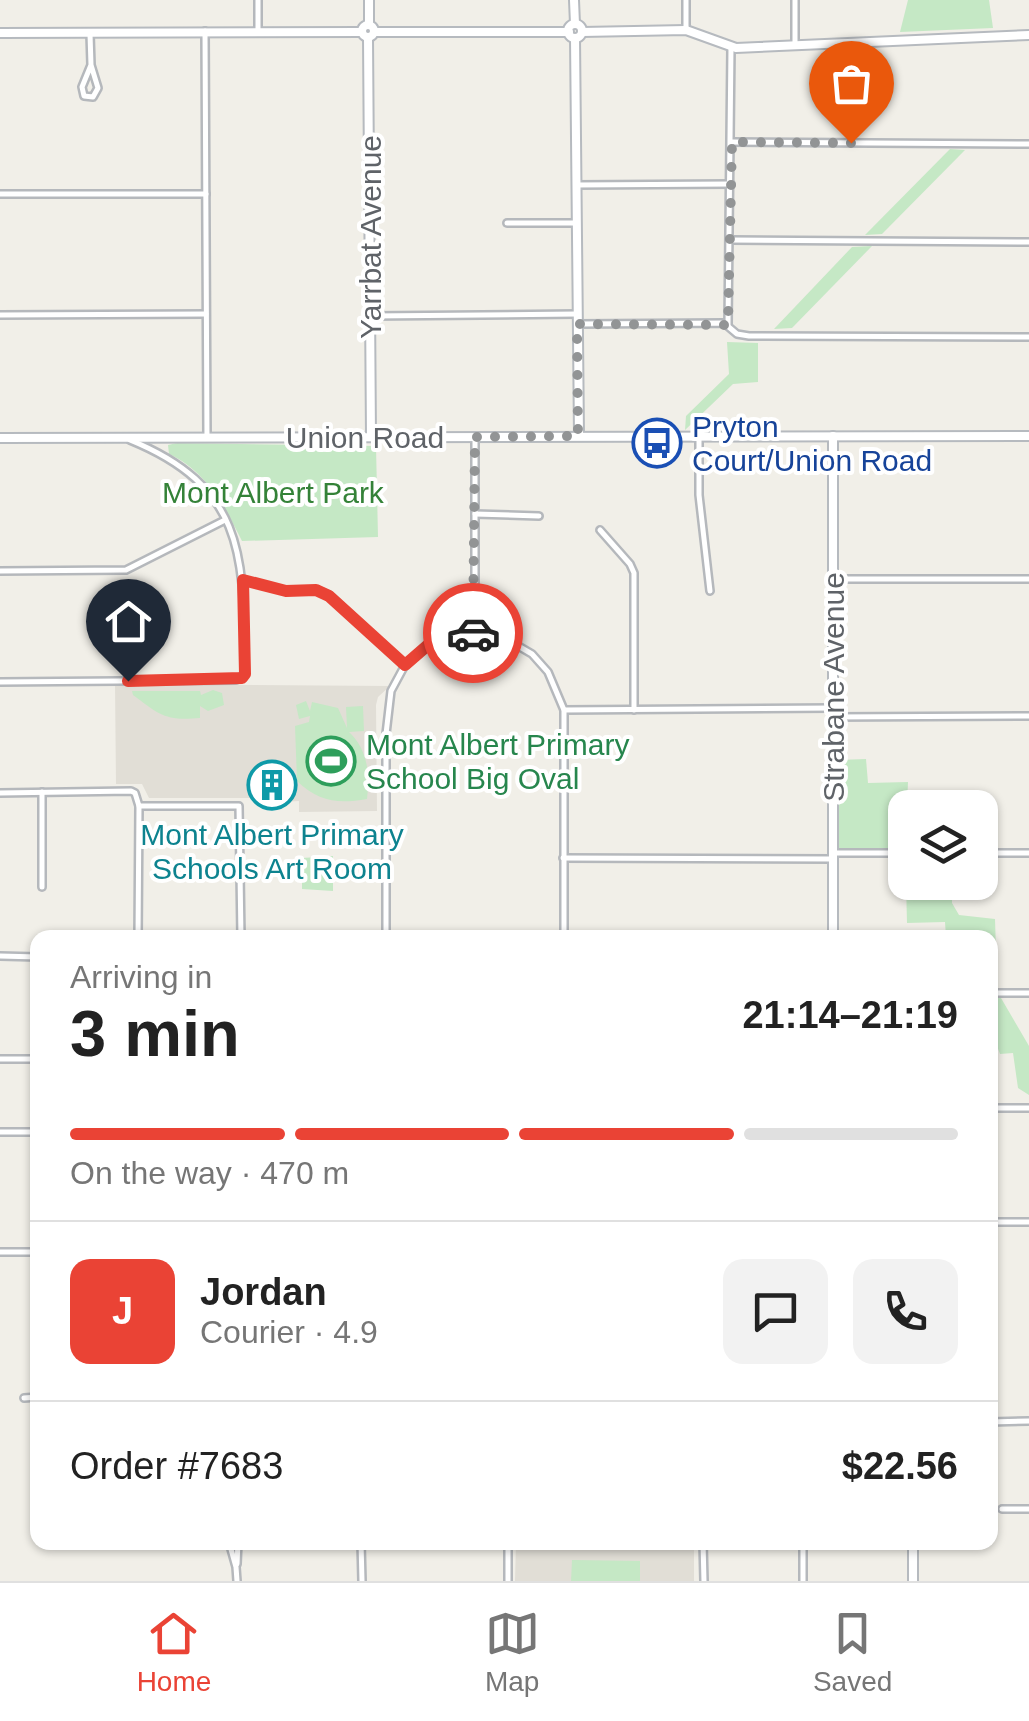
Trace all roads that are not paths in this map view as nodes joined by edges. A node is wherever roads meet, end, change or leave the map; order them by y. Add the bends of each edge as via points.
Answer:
1 (258, 0) edge
2 (369, 0) edge
3 (574, 0) edge
4 (686, 0) edge
5 (795, 0) edge
6 (686, 30) junction
7 (258, 31) junction
8 (205, 32) junction
9 (369, 32) junction
10 (575, 32) junction
11 (0, 33) edge
12 (90, 33) junction
13 (1029, 35) edge
14 (795, 43) junction
15 (731, 47) junction
16 (91, 65) junction
17 (732, 142) junction
18 (1029, 144) edge
19 (731, 184) junction
20 (576, 185) junction
21 (0, 194) edge
22 (206, 194) junction
23 (507, 223) dead end
24 (576, 223) junction
25 (731, 240) junction
26 (1029, 242) edge
27 (206, 314) junction
28 (0, 315) edge
29 (371, 316) junction
30 (577, 319) junction
31 (728, 325) junction
32 (1029, 337) edge
33 (699, 435) junction
34 (371, 436) junction
35 (578, 436) junction
36 (834, 436) junction
37 (1029, 436) edge
38 (123, 437) junction
39 (207, 437) junction
40 (475, 437) junction
41 (0, 438) edge
42 (173, 438) junction
43 (167, 459) junction
44 (475, 514) junction
45 (539, 516) dead end
46 (226, 519) junction
47 (600, 530) dead end
48 (0, 571) edge
49 (832, 579) junction
50 (1029, 579) edge
51 (243, 580) junction
52 (710, 591) dead end
53 (476, 632) junction
54 (405, 665) junction
55 (0, 682) edge
56 (564, 710) junction
57 (634, 710) junction
58 (833, 713) junction
59 (1029, 716) edge
60 (42, 792) junction
61 (0, 793) edge
62 (138, 806) junction
63 (998, 853) edge
64 (1029, 853) edge
65 (888, 854) edge
66 (834, 856) junction
67 (563, 858) junction
68 (42, 887) dead end
69 (138, 930) edge
70 (241, 930) edge
71 (386, 930) edge
72 (564, 930) edge
73 (834, 930) edge
74 (0, 956) edge
75 (30, 957) edge
76 (998, 993) edge
77 (1029, 993) edge
78 (0, 1059) edge
79 (30, 1059) edge
80 (998, 1108) edge
81 (1029, 1108) edge
82 (0, 1132) edge
83 (30, 1132) edge
84 (998, 1222) edge
85 (1029, 1222) edge
86 (0, 1252) edge
87 (30, 1252) edge
88 (24, 1398) dead end
89 (30, 1398) edge
90 (1029, 1421) edge
91 (998, 1422) edge
92 (1029, 1508) edge
93 (1002, 1510) dead end
94 (231, 1550) edge
95 (237, 1550) edge
96 (362, 1550) edge
97 (508, 1550) edge
98 (704, 1550) edge
99 (803, 1550) edge
100 (913, 1550) edge
101 (236, 1566) junction
102 (236, 1581) edge
103 (362, 1581) edge
104 (508, 1581) edge
105 (704, 1581) edge
106 (803, 1581) edge
107 (913, 1581) edge

1 - 7 street
2 - 9 street, Yarrbat Avenue
3 - 10 street
4 - 6 street
5 - 14 street
6 - 10 street
6 - 15 street
7 - 8 street
7 - 9 street
8 - 12 street
8 - 22 street
9 - 10 street
9 - 29 street, Yarrbat Avenue
10 - 20 street
11 - 12 street
12 - 16 street
13 - 14 street
14 - 15 street
15 - 17 street
16 - 16 street via 98,88 92,97 82,88
17 - 18 street
17 - 19 street
19 - 20 street
19 - 25 street
20 - 24 street
21 - 22 street
22 - 27 street
23 - 24 street
24 - 30 street
25 - 26 street
25 - 31 street
27 - 28 street
27 - 39 street
29 - 30 street
29 - 34 street, Yarrbat Avenue
30 - 31 street
30 - 35 street
31 - 32 street via 748,336
33 - 35 street, Union Road
33 - 36 street, Union Road
33 - 52 street
34 - 39 street, Union Road
34 - 40 street, Union Road
35 - 40 street, Union Road
36 - 37 street, Union Road
36 - 49 street, Strabane Avenue
38 - 41 street, Union Road
38 - 42 street, Union Road
38 - 43 street
39 - 42 street, Union Road
40 - 44 street
42 - 43 street via 165,447
43 - 46 street via 194,477
44 - 45 street
44 - 53 street
46 - 48 street via 126,570
46 - 51 street
47 - 57 street via 634,573
49 - 50 street
49 - 58 street, Strabane Avenue
51 - 54 street via 329,596
51 - 55 street via 245,674 236,680
53 - 54 street via 428,645
53 - 56 street via 532,654
54 - 71 street via 388,705
56 - 57 street
56 - 67 street
57 - 58 street
58 - 59 street
58 - 66 street, Strabane Avenue
60 - 61 street
60 - 62 street via 131,791
60 - 68 street
62 - 69 street
62 - 70 street via 239,806
63 - 64 street
65 - 66 street
66 - 67 street
66 - 73 street, Strabane Avenue
67 - 72 street
74 - 75 street
76 - 77 street
78 - 79 street
80 - 81 street
82 - 83 street
84 - 85 street
86 - 87 street
88 - 89 street
90 - 91 street
92 - 93 street
94 - 101 street
95 - 101 street
96 - 103 street
97 - 104 street
98 - 105 street
99 - 106 street
100 - 107 street
101 - 102 street

